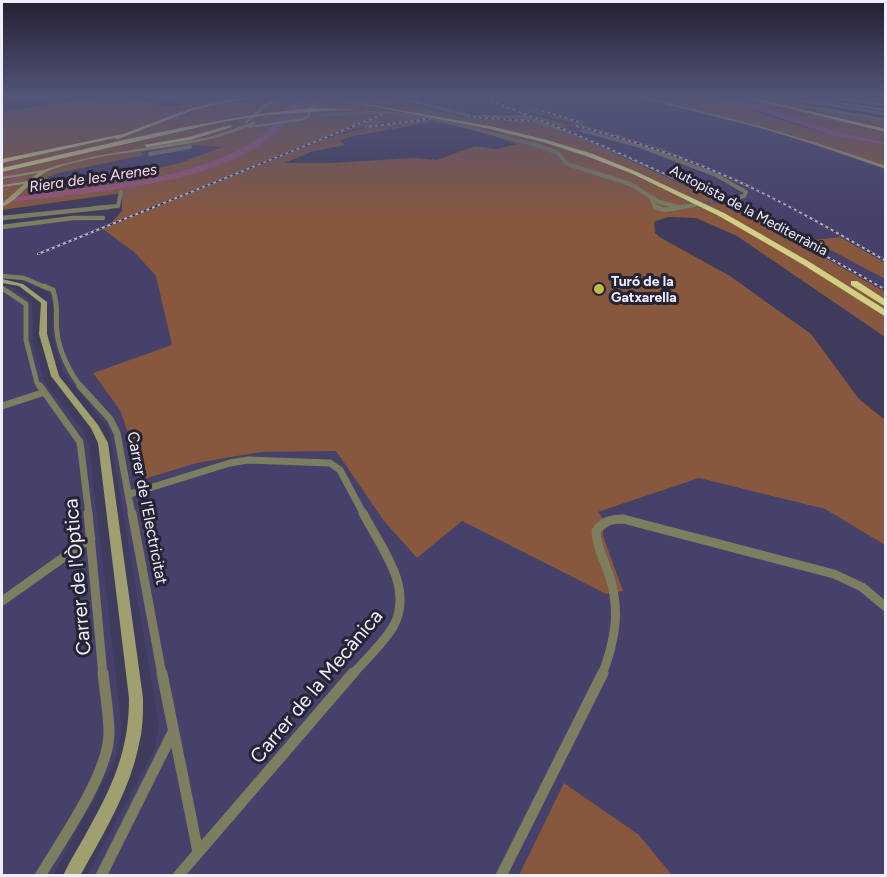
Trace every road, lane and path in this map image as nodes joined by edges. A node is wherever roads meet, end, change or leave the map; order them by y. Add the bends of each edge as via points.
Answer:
1 (106, 137) edge
2 (118, 137) edge
3 (137, 137) edge
4 (138, 137) edge
5 (188, 137) edge
6 (202, 137) edge
7 (208, 137) edge
8 (216, 137) edge
9 (508, 137) edge
10 (524, 137) edge
11 (529, 137) edge
12 (539, 137) edge
13 (609, 137) edge
14 (792, 137) edge
15 (156, 147) junction
16 (190, 147) dead end
17 (566, 148) junction
18 (150, 154) dead end
19 (2, 161) edge
20 (885, 167) edge
21 (2, 168) edge
22 (22, 174) junction
23 (2, 178) edge
24 (35, 178) junction
25 (28, 182) junction
26 (5, 185) edge
27 (20, 191) junction
28 (121, 192) dead end
29 (732, 199) dead end
30 (695, 205) tunnel mouth
31 (2, 206) edge
32 (2, 218) edge
33 (103, 218) dead end
34 (2, 227) edge
35 (2, 276) edge
36 (2, 281) edge
37 (2, 288) edge
38 (885, 303) edge
39 (885, 314) edge
40 (42, 393) junction
41 (2, 406) edge
42 (130, 494) junction
43 (92, 538) junction
44 (2, 601) edge
45 (885, 607) edge
46 (173, 732) junction
47 (198, 852) junction
48 (40, 876) edge
49 (71, 876) edge
50 (101, 876) edge
51 (178, 876) edge
52 (501, 876) edge

1 - 19 highway
2 - 21 highway
3 - 21 highway
4 - 21 highway
5 - 21 highway
6 - 22 street via 98,155
7 - 15 street
8 - 15 street
9 - 30 street via 552,150 567,164 630,184 652,199 660,210
10 - 17 highway
11 - 17 highway
12 - 38 highway, Autopista de la Mediterrània via 655,177 757,227
13 - 29 street via 716,176 746,192
14 - 20 street
15 - 24 street via 85,159
16 - 18 street
17 - 39 highway, Autopista de la Mediterrània via 653,181 763,238
22 - 23 street
22 - 24 street
24 - 25 street
25 - 26 street
25 - 27 street
26 - 27 street via 21,187
27 - 31 street
28 - 32 street via 118,206
33 - 34 street
35 - 42 street, Carrer de l'Electricitat via 24,278 55,293 57,333 70,371 114,425
36 - 49 street via 21,285 44,302 43,334 52,370 103,443 136,698 134,740 123,776
37 - 40 street, Carrer de l'Òptica via 26,304 26,340
40 - 41 street
40 - 43 street, Carrer de l'Òptica via 80,442
42 - 46 street, Carrer de l'Electricitat
42 - 47 street, Carrer de la Mecànica via 248,460 330,463 340,470 401,590 400,612 390,632
43 - 44 street
43 - 48 street, Carrer de l'Òptica via 109,743 96,778
45 - 52 street via 861,585 834,574 623,519 601,524 597,543 618,602 614,646
46 - 47 street, Carrer de l'Electricitat
46 - 50 street
47 - 51 street, Carrer de la Mecànica

